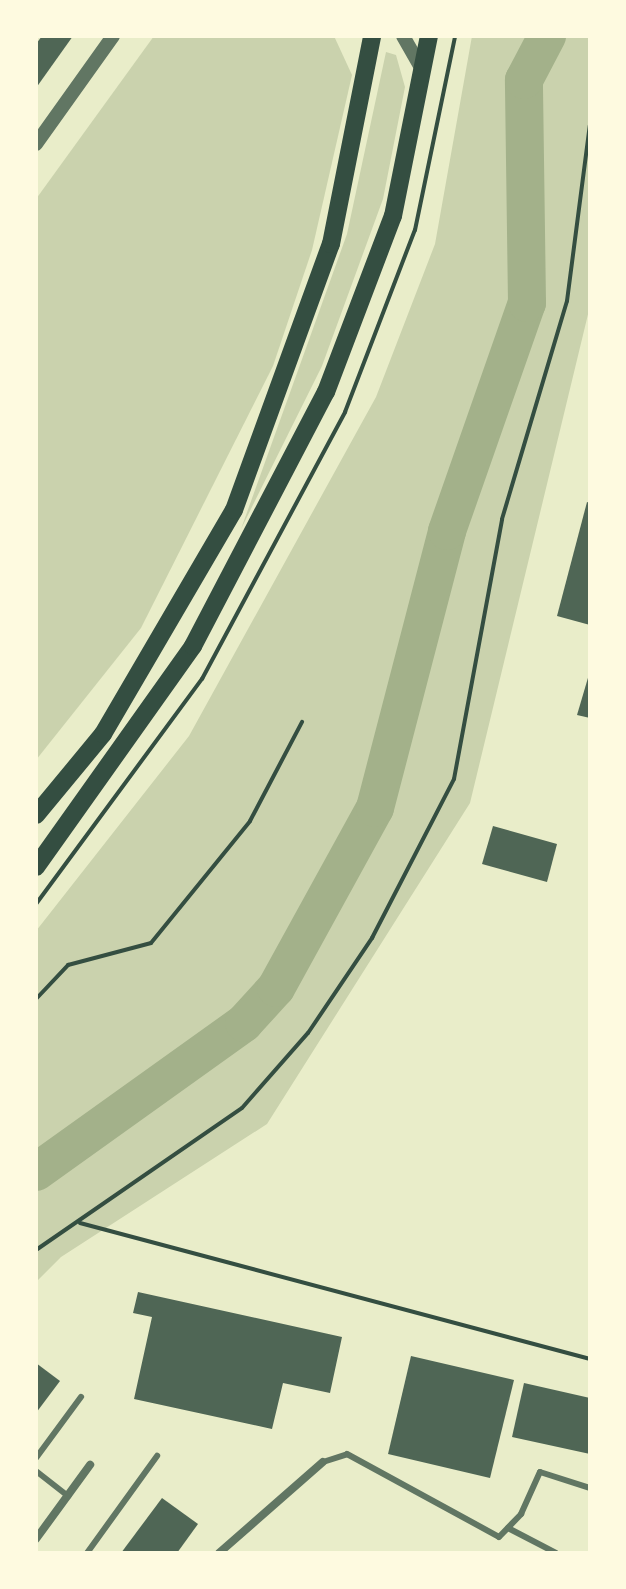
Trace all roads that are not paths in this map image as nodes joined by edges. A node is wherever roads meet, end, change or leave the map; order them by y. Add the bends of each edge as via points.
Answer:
1 (113, 36) edge
2 (372, 36) edge
3 (403, 36) edge
4 (429, 36) edge
5 (423, 71) junction
6 (36, 144) edge
7 (36, 815) edge
8 (36, 867) edge
9 (81, 1397) dead end
10 (157, 1456) dead end
11 (36, 1458) edge
12 (323, 1462) joint
13 (90, 1465) dead end
14 (36, 1471) edge
15 (590, 1488) edge
16 (68, 1496) junction
17 (508, 1528) junction
18 (36, 1539) edge
19 (87, 1553) edge
20 (219, 1553) edge
21 (556, 1553) edge

1 - 6 street
2 - 7 main road via 331,244 234,510 103,734
3 - 5 street
4 - 5 main road
5 - 8 main road via 393,216 362,310 275,498 148,717
9 - 11 lane
10 - 19 lane
12 - 17 lane via 347,1454 499,1537
12 - 20 street
13 - 16 street
14 - 16 lane
15 - 17 lane via 540,1472
16 - 18 street
17 - 21 lane

